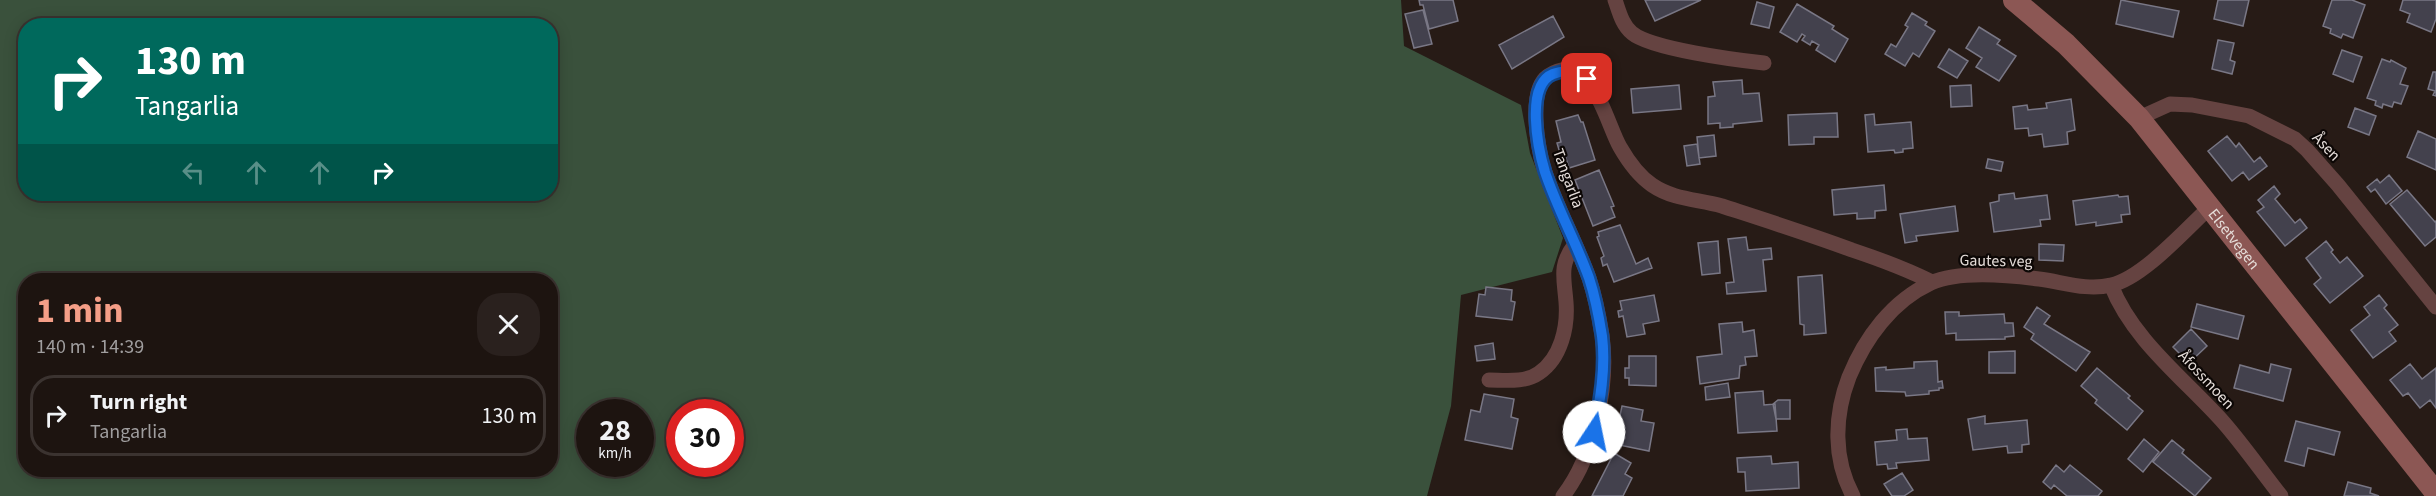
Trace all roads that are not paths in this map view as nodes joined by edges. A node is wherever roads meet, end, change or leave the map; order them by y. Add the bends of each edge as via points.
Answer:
1 (1615, 0) edge
2 (2014, 0) edge
3 (1764, 63) dead end
4 (2139, 118) junction
5 (2210, 207) junction
6 (1575, 244) junction
7 (1932, 282) junction
8 (2111, 285) junction
9 (2436, 307) edge
10 (1489, 380) dead end
11 (2436, 493) edge
12 (1563, 496) edge
13 (1853, 496) edge
14 (2281, 496) edge

1 - 3 street via 1627,29 1641,39 1711,56
2 - 4 main road, Elsetvegen via 2066,44
4 - 5 main road, Elsetvegen
4 - 9 street, Åsen via 2170,104 2192,105 2249,116 2295,140 2338,185
5 - 8 street, Gautes veg via 2137,273
5 - 11 main road, Elsetvegen
6 - 7 street, Tangarlia via 1545,172 1538,136 1538,90 1542,81 1560,71 1572,71 1587,79 1626,158 1652,185 1670,194 1718,205 1842,246
6 - 10 street via 1564,265 1563,335 1549,364 1524,379
6 - 12 street, Tangarlia via 1596,305 1603,365 1594,432 1583,464
7 - 8 street, Gautes veg via 1991,275 2081,286
7 - 13 street, Gautes veg via 1903,299 1880,323 1847,382 1838,447
8 - 14 street, Åfossmoen via 2131,323 2226,425

